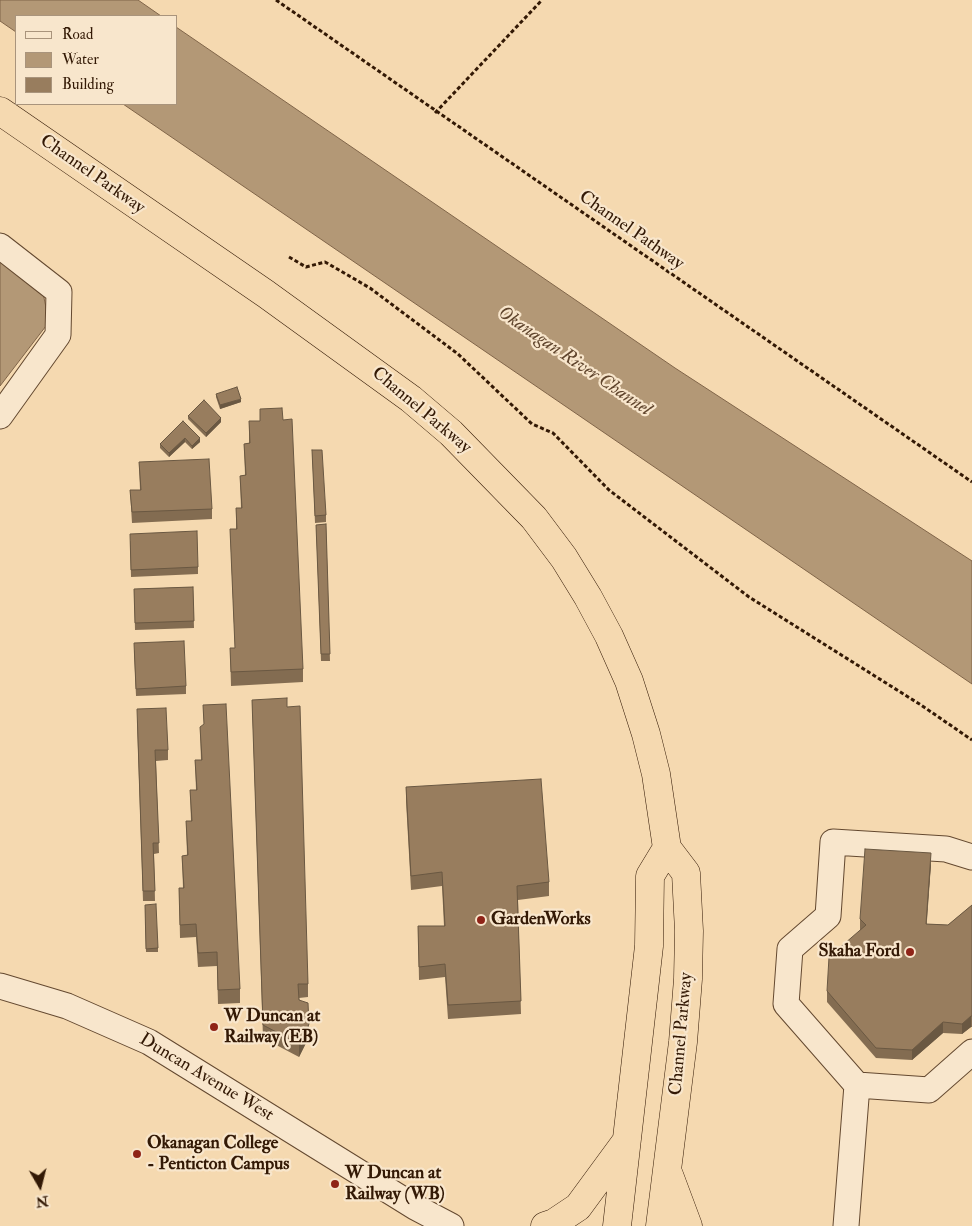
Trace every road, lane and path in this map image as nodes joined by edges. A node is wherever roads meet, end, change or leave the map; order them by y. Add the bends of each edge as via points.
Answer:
1 (276, 0) edge
2 (542, 0) edge
3 (0, 111) edge
4 (435, 113) junction
5 (0, 246) edge
6 (289, 257) dead end
7 (0, 416) edge
8 (972, 482) edge
9 (972, 740) edge
10 (667, 848) junction
11 (972, 857) edge
12 (0, 986) edge
13 (972, 1052) edge
14 (857, 1085) junction
15 (627, 1139) junction
16 (667, 1171) junction
17 (451, 1226) edge
18 (545, 1226) edge
19 (617, 1226) edge
20 (660, 1226) edge
21 (688, 1226) edge
22 (846, 1226) edge

1 - 4 path, Channel Pathway
2 - 4 path
3 - 10 highway, Channel Parkway via 411,398 451,433 534,518 588,597 628,681 656,774
4 - 8 path, Channel Pathway
5 - 7 street via 59,292 58,335
6 - 9 path via 306,267 325,262 370,288 458,354 532,424 553,433 609,490 749,597
10 - 15 highway via 650,876 649,946
10 - 16 highway, Channel Parkway via 686,873 689,931 683,1042
11 - 14 street via 946,849 832,842 828,916 790,949 786,1004
12 - 17 street, Duncan Avenue West via 67,1006 149,1042 415,1207
13 - 14 street via 929,1090
14 - 22 street
15 - 18 highway via 578,1207 554,1224
15 - 19 highway
16 - 20 highway, Channel Parkway
16 - 21 highway

